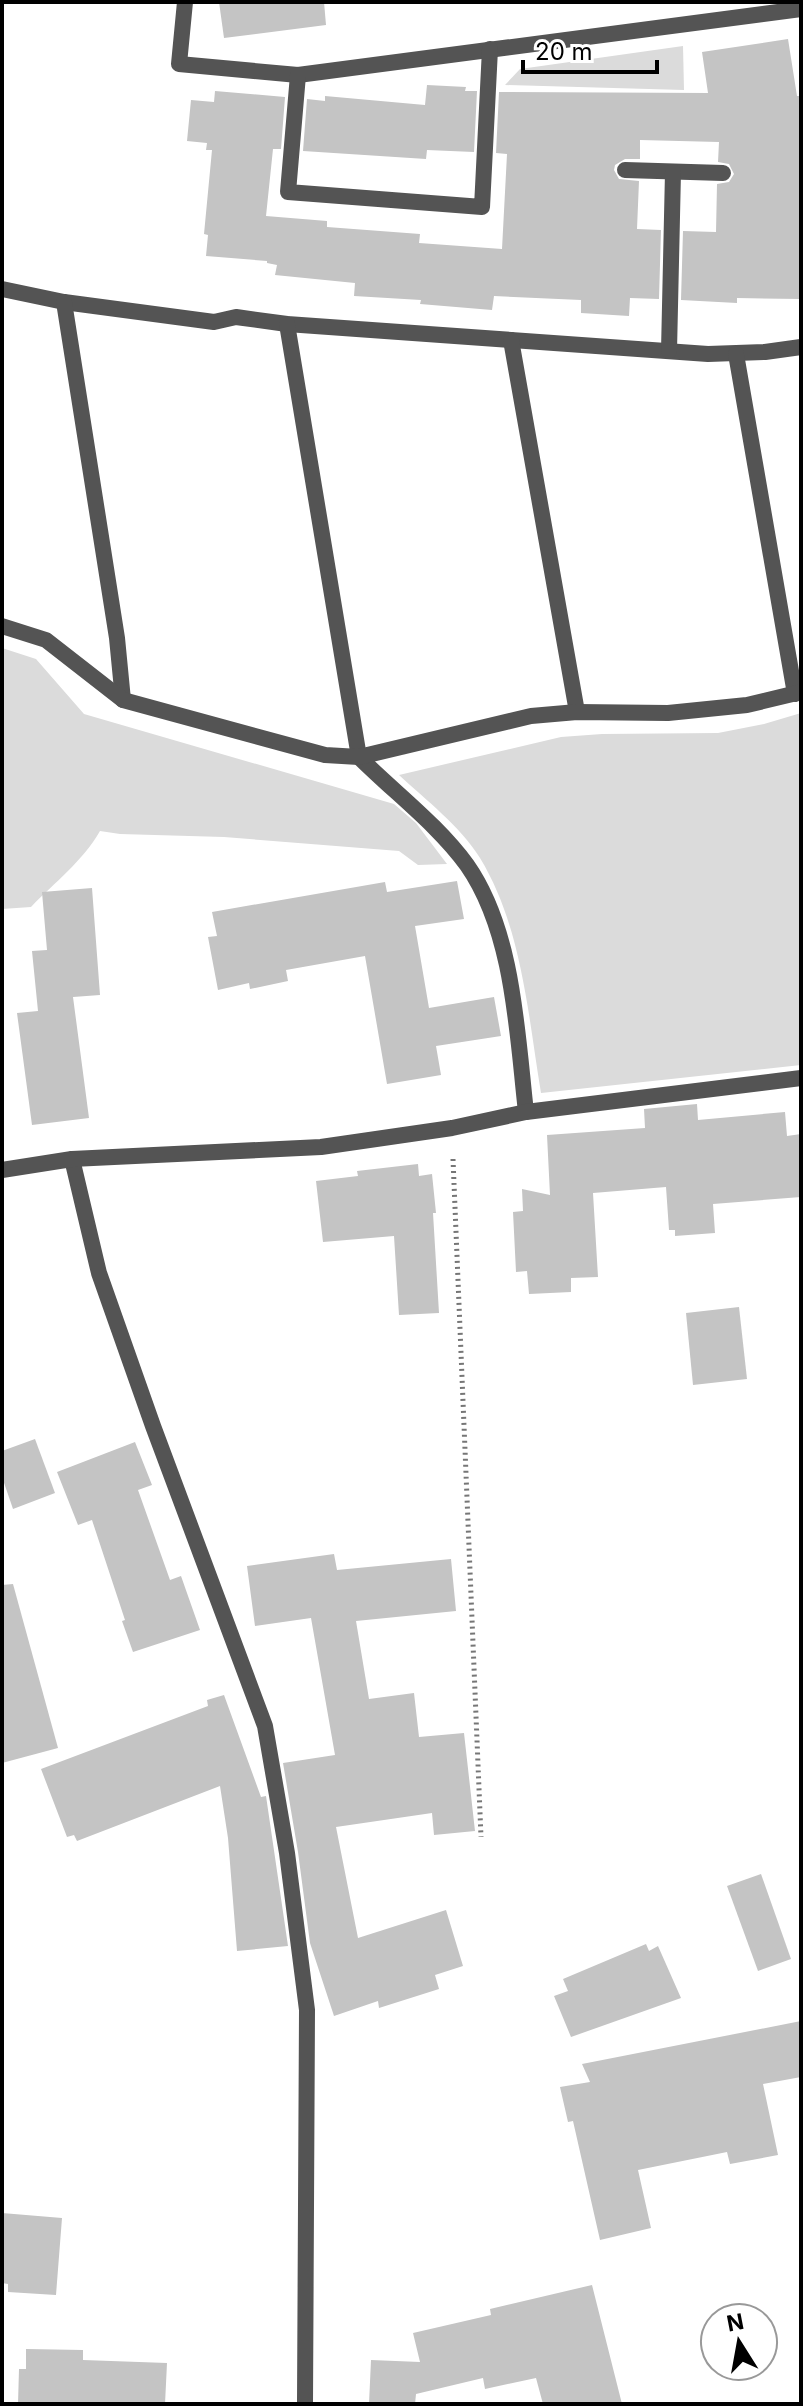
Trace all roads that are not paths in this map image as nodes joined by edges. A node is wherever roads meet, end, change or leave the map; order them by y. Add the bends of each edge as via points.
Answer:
1 (185, 2) edge
2 (801, 9) edge
3 (490, 49) junction
4 (298, 75) junction
5 (625, 170) dead end
6 (673, 172) junction
7 (723, 173) dead end
8 (2, 289) edge
9 (64, 302) junction
10 (287, 324) junction
11 (511, 340) junction
12 (801, 347) edge
13 (669, 351) junction
14 (736, 354) junction
15 (2, 626) edge
16 (798, 693) edge
17 (123, 700) junction
18 (577, 712) junction
19 (359, 757) junction
20 (801, 1078) edge
21 (526, 1112) junction
22 (72, 1159) junction
23 (2, 1170) edge
24 (305, 2404) edge

1 - 4 street via 179,64
2 - 3 street
3 - 4 street
3 - 4 street via 482,207 288,192
5 - 6 street
6 - 7 street
6 - 13 street
8 - 9 street
9 - 10 street via 214,322 236,317
9 - 17 street
10 - 11 street
10 - 19 street
11 - 13 street
11 - 18 street
12 - 14 street
13 - 14 street
14 - 16 street
15 - 17 street via 46,640
16 - 18 street via 747,705 668,713
17 - 19 street via 325,755
18 - 19 street via 531,716
19 - 21 street via 435,826 468,867 488,904 504,950
20 - 21 street
21 - 22 street via 321,1147
22 - 23 street
22 - 24 street via 99,1273 265,1726 307,2010

